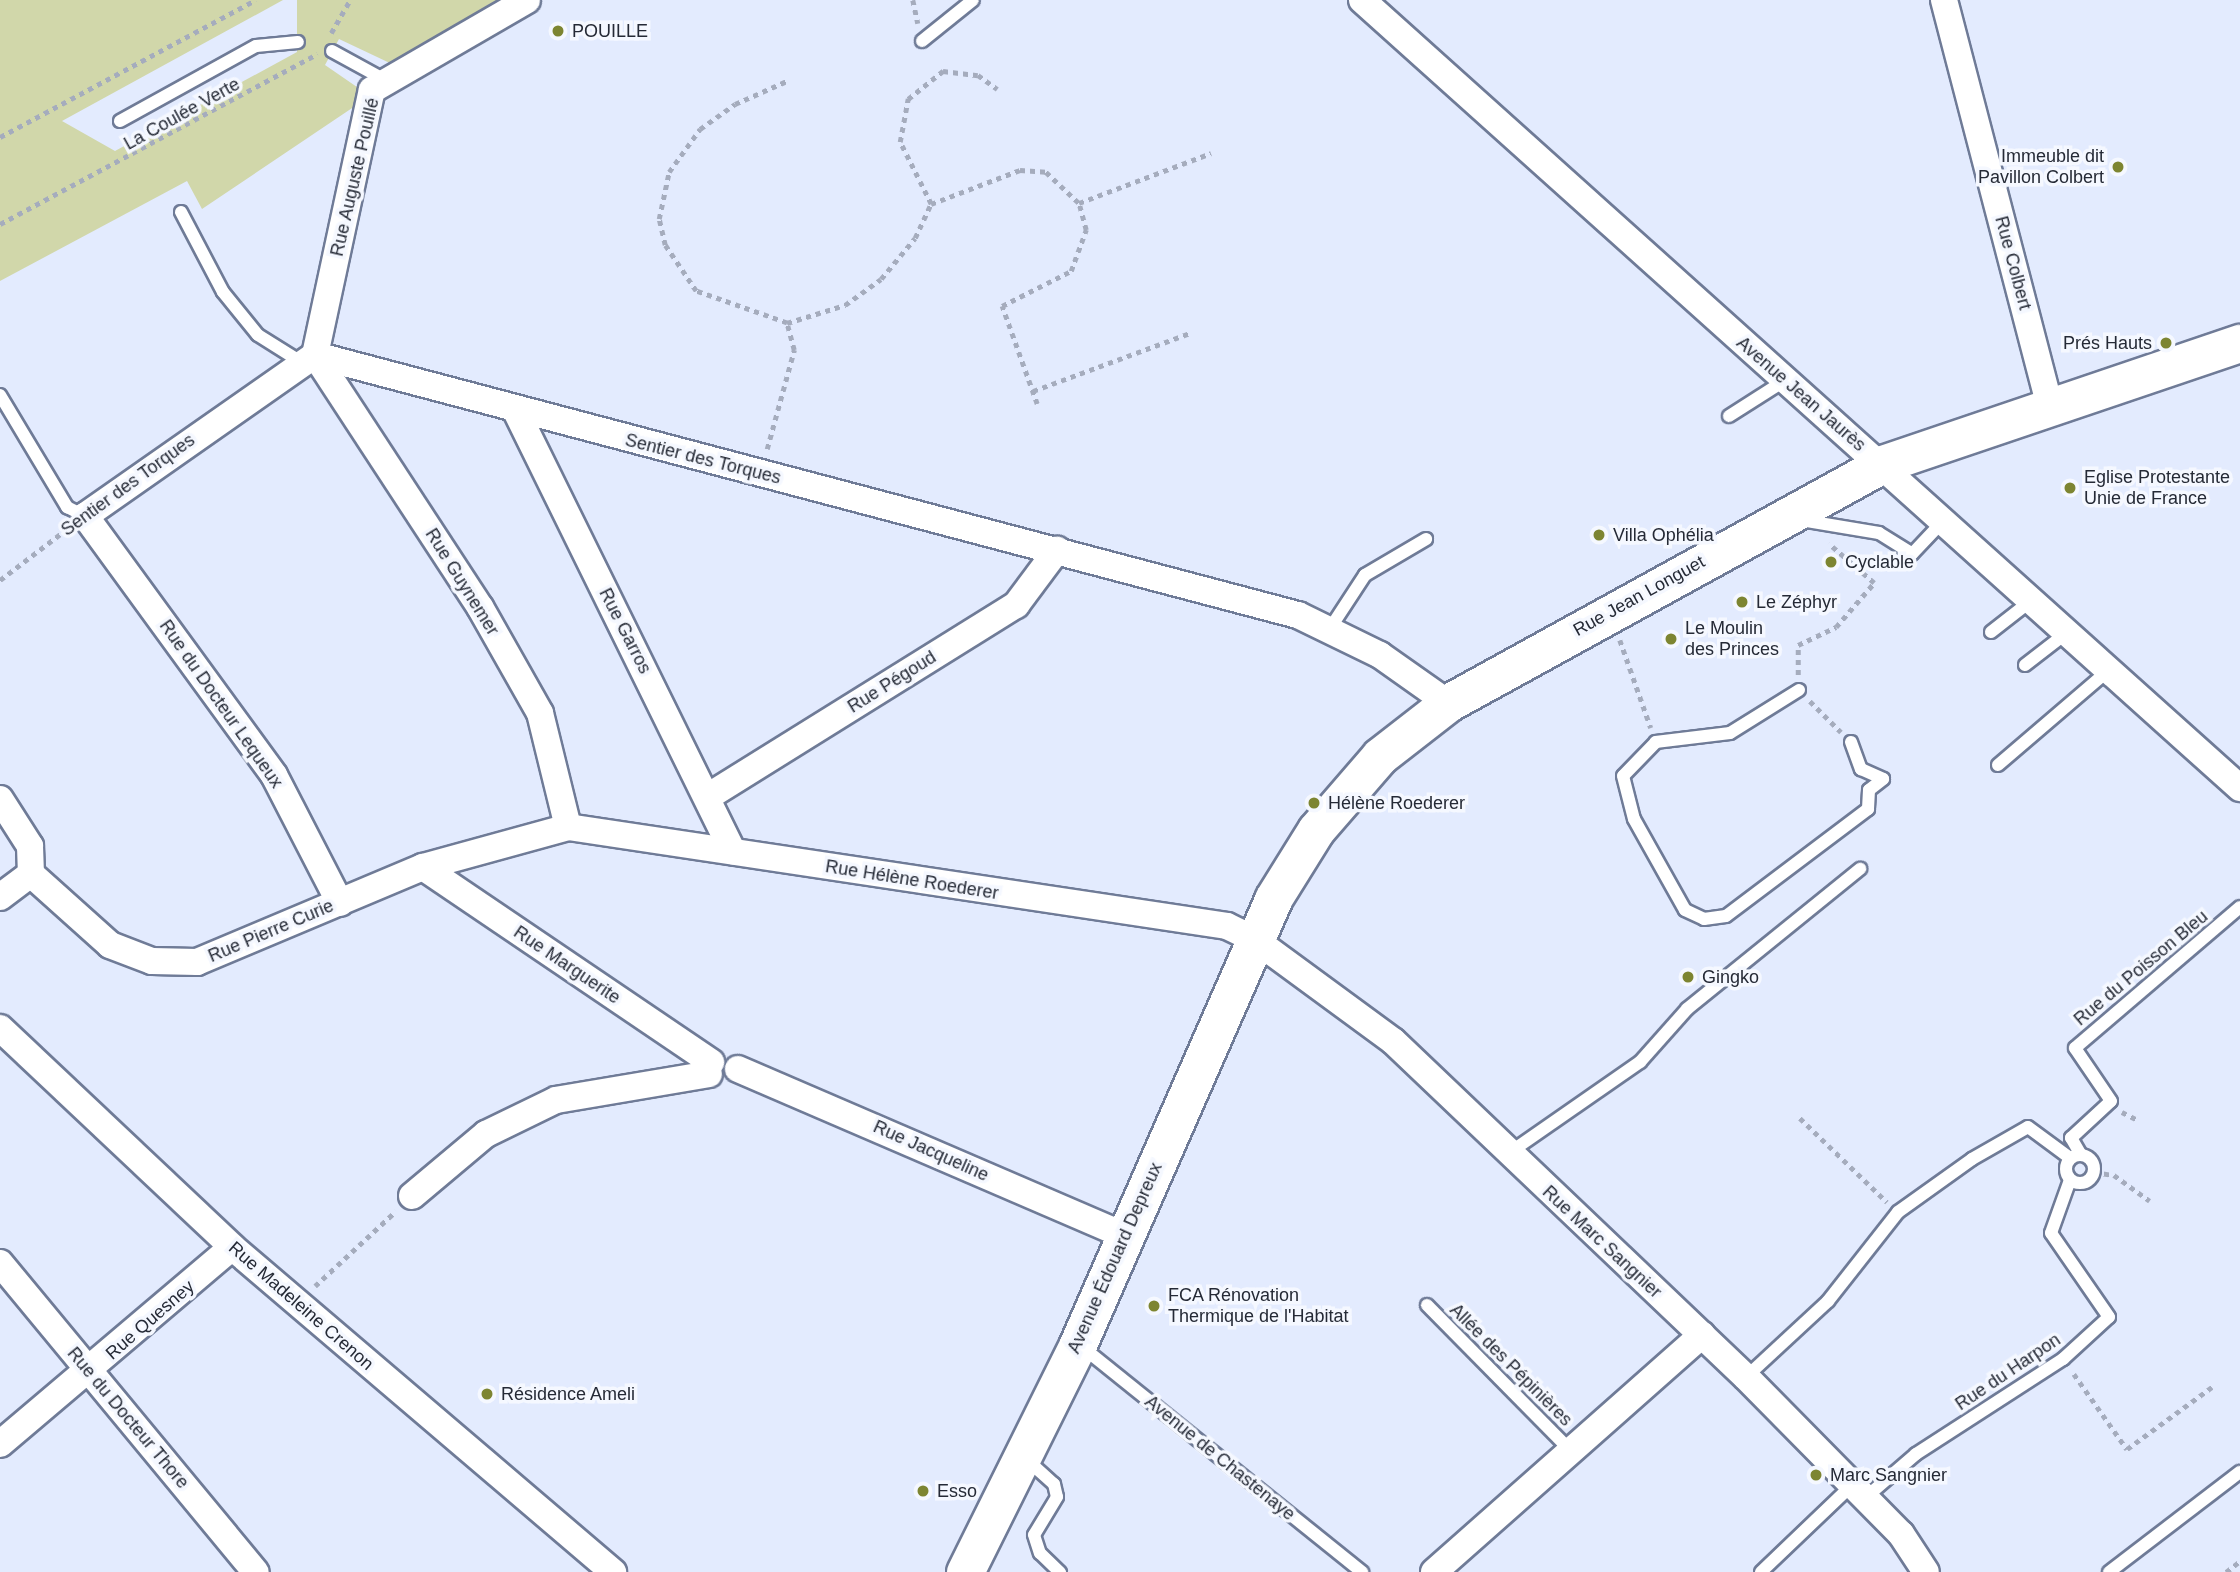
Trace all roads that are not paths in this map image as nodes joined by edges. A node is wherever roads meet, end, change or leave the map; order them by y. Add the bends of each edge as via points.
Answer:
1 (527, 0) edge
2 (972, 0) edge
3 (1362, 0) edge
4 (1944, 0) edge
5 (298, 41) dead end
6 (922, 41) dead end
7 (332, 51) dead end
8 (387, 82) junction
9 (120, 121) dead end
10 (181, 212) dead end
11 (2240, 343) edge
12 (308, 358) junction
13 (1784, 381) junction
14 (0, 395) edge
15 (2049, 404) junction
16 (4, 409) edge
17 (516, 411) junction
18 (1729, 416) dead end
19 (1882, 464) junction
20 (85, 516) junction
21 (1783, 517) junction
22 (1945, 519) junction
23 (1426, 540) dead end
24 (1057, 550) junction
25 (2034, 598) junction
26 (1329, 630) junction
27 (2069, 630) junction
28 (1991, 632) dead end
29 (2025, 665) dead end
30 (2110, 668) junction
31 (1799, 690) road end
32 (1448, 703) junction
33 (1851, 742) road end
34 (1998, 765) dead end
35 (2240, 788) edge
36 (709, 796) junction
37 (0, 799) edge
38 (568, 827) junction
39 (733, 852) junction
40 (423, 867) junction
41 (1860, 869) dead end
42 (31, 874) junction
43 (0, 897) edge
44 (340, 903) junction
45 (2240, 907) edge
46 (1254, 939) junction
47 (0, 1028) edge
48 (710, 1068) junction
49 (1508, 1153) junction
50 (2076, 1156) junction
51 (2070, 1180) junction
52 (412, 1196) road end
53 (1123, 1235) junction
54 (232, 1247) junction
55 (0, 1263) edge
56 (1427, 1305) dead end
57 (1702, 1335) junction
58 (1079, 1344) junction
59 (90, 1373) junction
60 (1746, 1377) junction
61 (0, 1444) edge
62 (1570, 1450) junction
63 (1022, 1455) junction
64 (2240, 1472) edge
65 (1858, 1492) junction
66 (256, 1572) edge
67 (613, 1572) edge
68 (965, 1572) edge
69 (1060, 1572) edge
70 (1362, 1572) edge
71 (1434, 1572) edge
72 (1761, 1572) edge
73 (1926, 1572) edge
74 (2109, 1572) edge

1 - 8 street, Rue Auguste Pouillé
2 - 6 lane
3 - 13 street, Avenue Jean Jaurès via 1597,205
4 - 15 street, Rue Colbert
5 - 9 lane via 256,47
7 - 8 lane
8 - 12 street, Rue Auguste Pouillé via 372,90
10 - 12 lane via 223,292 257,335
11 - 15 street, Rue Jean Longuet
12 - 17 street, Sentier des Torques
12 - 20 street, Sentier des Torques
12 - 38 street, Rue Guynemer via 480,607 540,713
13 - 18 lane
13 - 19 street, Avenue Jean Jaurès
14 - 16 lane
15 - 19 street, Rue Jean Longuet
16 - 20 lane via 67,507
17 - 24 street, Sentier des Torques
17 - 36 street, Rue Garros
19 - 21 street, Rue Jean Longuet
19 - 22 street, Avenue Jean Jaurès
20 - 44 street, Rue du Docteur Lequeux via 274,775
21 - 22 lane via 1879,533 1912,554
21 - 32 street, Rue Jean Longuet
22 - 25 street, Avenue Jean Jaurès
23 - 26 lane via 1365,575
24 - 26 street, Sentier des Torques via 1298,615
24 - 36 street, Rue Pégoud via 1016,605
25 - 27 street, Avenue Jean Jaurès
25 - 28 lane
26 - 32 street, Sentier des Torques via 1380,655
27 - 29 lane
27 - 30 street, Avenue Jean Jaurès
30 - 34 lane
30 - 35 street, Avenue Jean Jaurès
31 - 33 lane via 1730,733 1656,742 1623,776 1634,819 1679,901 1704,919 1726,916 1868,809 1869,790 1883,779 1861,769
32 - 46 street, Rue Jean Longuet via 1380,756 1316,830
36 - 39 street, Rue Garros
37 - 42 street via 30,846
38 - 39 street, Rue Hélène Roederer
38 - 40 street, Rue Pierre Curie
39 - 46 street, Rue Hélène Roederer via 1227,926
40 - 44 street, Rue Pierre Curie
40 - 48 street, Rue Marguerite
41 - 49 lane via 1686,1009 1640,1062
42 - 43 street
42 - 44 street, Rue Pierre Curie via 110,945 152,961 197,962
45 - 50 lane, Rue du Poisson Bleu via 2075,1048 2111,1101 2071,1138
46 - 49 street, Rue Marc Sangnier via 1393,1041
46 - 53 street, Avenue Édouard Depreux
47 - 54 street, Rue Madeleine Crenon
48 - 52 street via 556,1100 486,1134
48 - 53 street, Rue Jacqueline via 728,1084 738,1069
49 - 57 street, Rue Marc Sangnier
50 - 51 lane via 2065,1169
50 - 51 lane via 2091,1161 2094,1172 2082,1183
50 - 60 lane via 2028,1128 1898,1212 1828,1301
51 - 65 lane, Rue du Harpon via 2051,1233 2109,1317 2063,1359
53 - 58 street, Avenue Édouard Depreux
54 - 59 street, Rue Quesney
54 - 67 street, Rue Madeleine Crenon
55 - 59 street, Rue du Docteur Thore
56 - 62 lane, Allée des Pépinières
57 - 60 street, Rue Marc Sangnier
57 - 62 street
58 - 63 street, Avenue Édouard Depreux
58 - 70 lane, Avenue de Chastenaye
59 - 61 street, Rue Quesney
59 - 66 street, Rue du Docteur Thore
60 - 65 street, Rue Marc Sangnier
62 - 71 street
63 - 68 street, Avenue Édouard Depreux
63 - 69 lane via 1054,1484 1057,1497 1034,1535 1040,1553
64 - 74 lane
65 - 72 lane, Rue du Harpon
65 - 73 street, Rue Marc Sangnier

